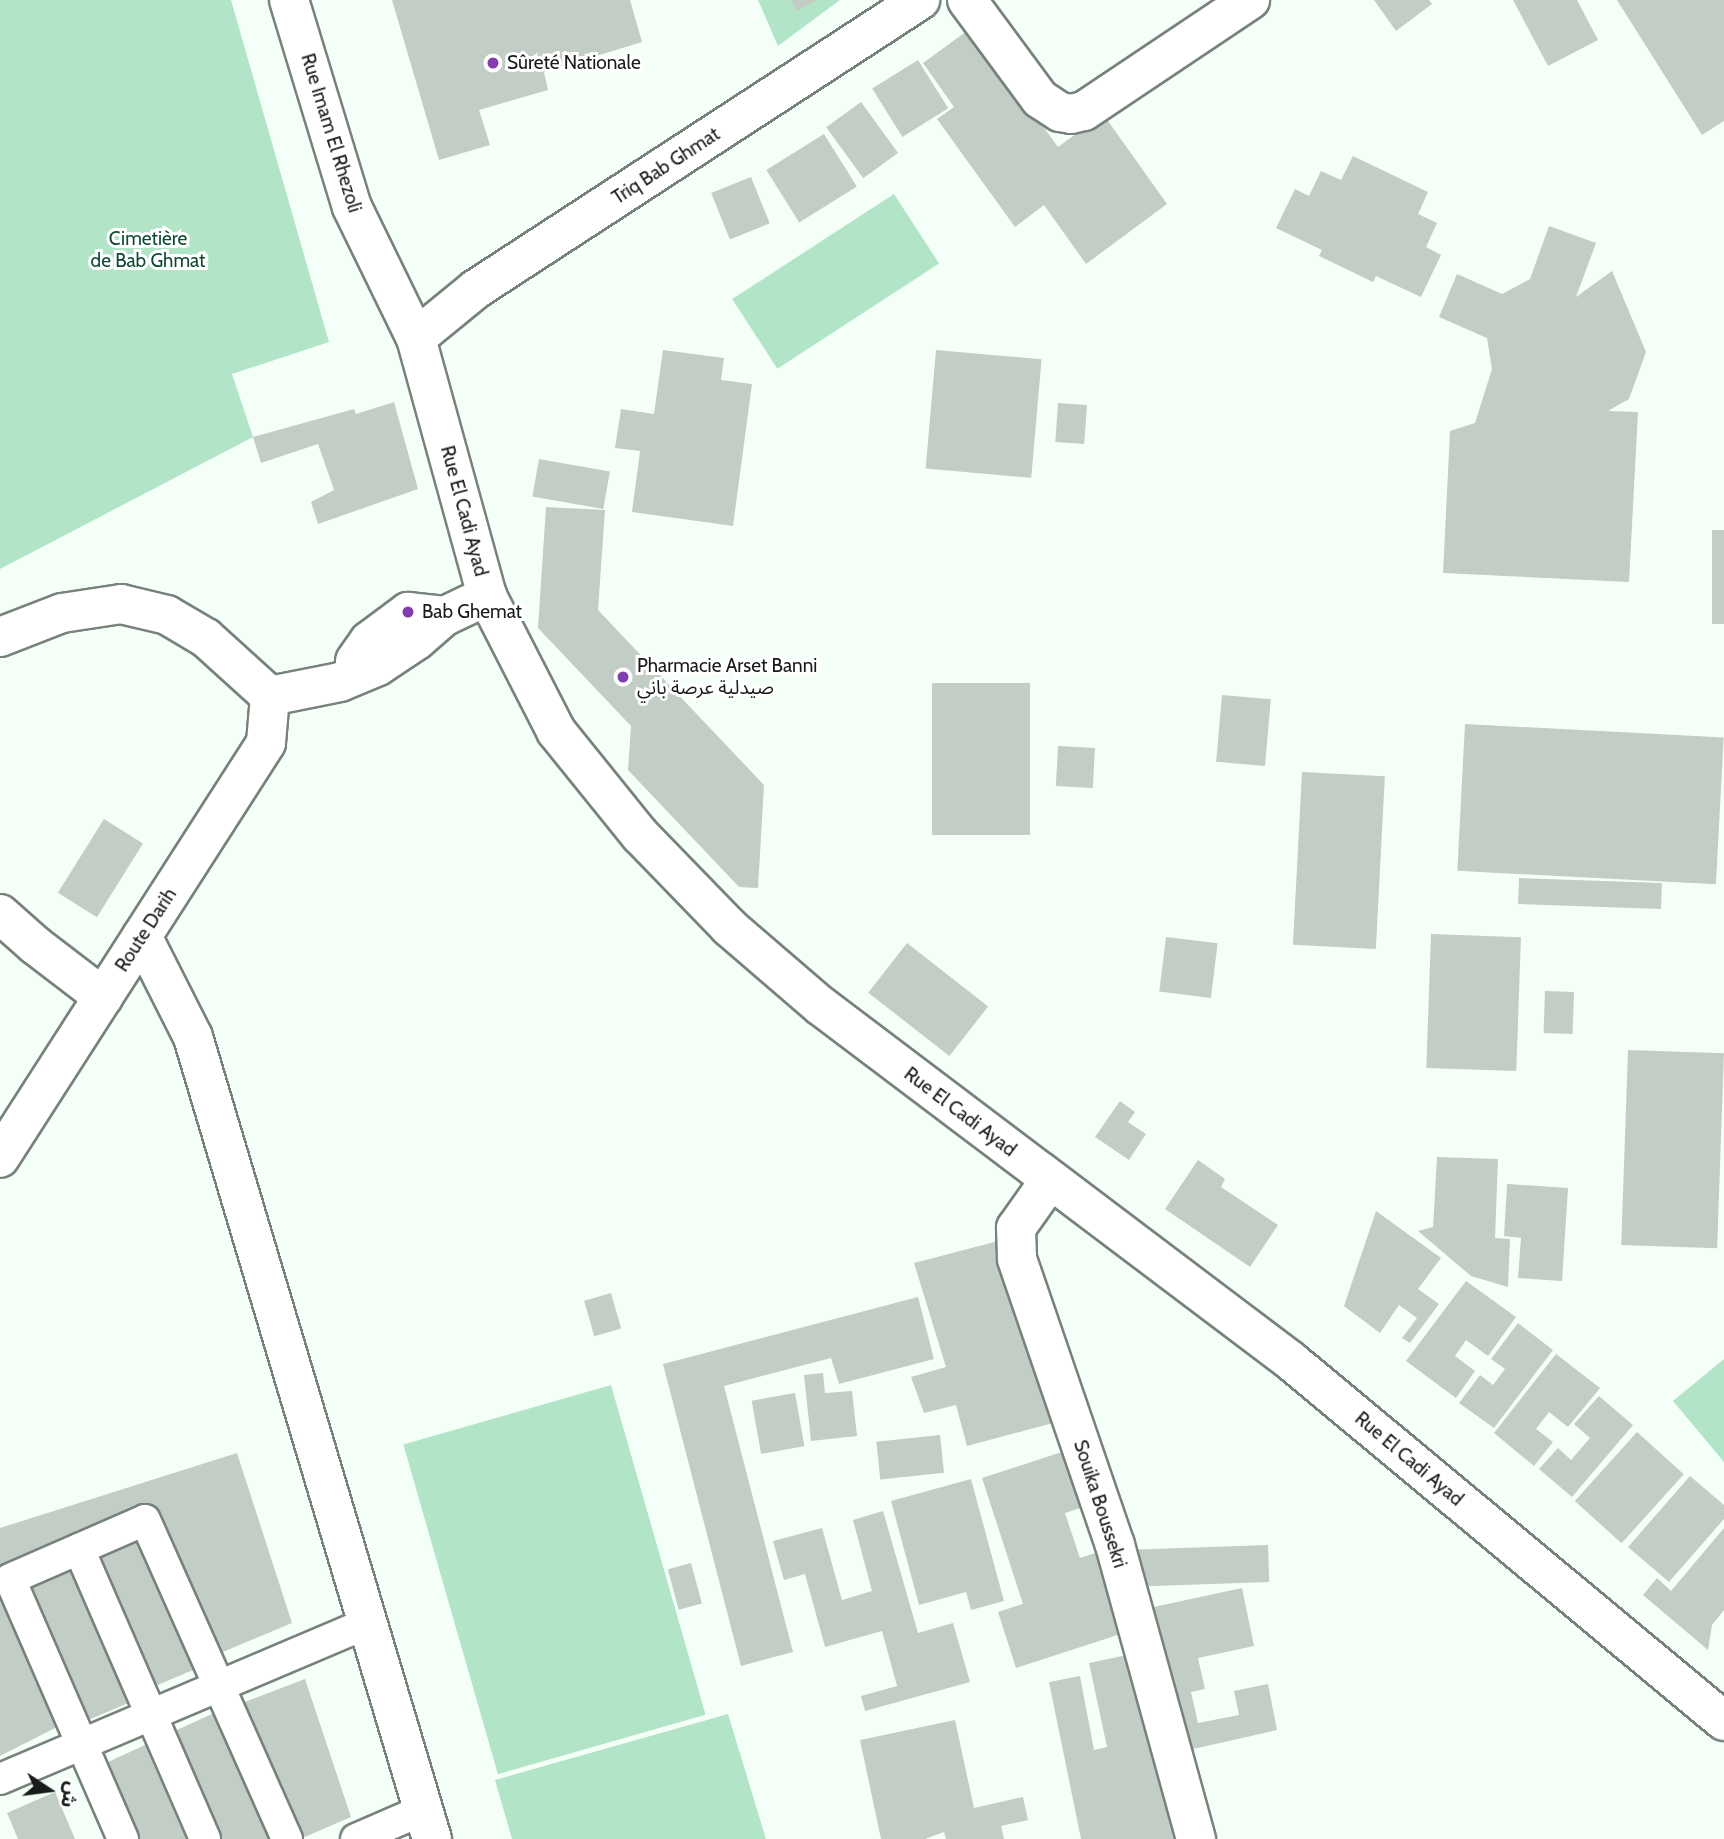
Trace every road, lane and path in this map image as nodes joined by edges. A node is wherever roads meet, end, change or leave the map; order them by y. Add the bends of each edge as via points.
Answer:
1 (289, 0) edge
2 (920, 0) edge
3 (967, 0) edge
4 (1250, 0) edge
5 (416, 338) junction
6 (487, 596) junction
7 (0, 637) edge
8 (270, 696) junction
9 (0, 914) edge
10 (142, 936) junction
11 (103, 997) junction
12 (0, 1158) edge
13 (1050, 1180) junction
14 (79, 1549) junction
15 (367, 1623) junction
16 (218, 1686) junction
17 (152, 1714) junction
18 (1724, 1721) edge
19 (82, 1744) junction
20 (0, 1779) edge
21 (427, 1825) edge
22 (123, 1839) edge
23 (205, 1839) edge
24 (286, 1839) edge
25 (356, 1839) edge
26 (1196, 1839) edge

1 - 5 street, Rue Imam El Rhezoli via 352,207
2 - 5 street, Triq Bab Ghmat via 476,289
3 - 4 street via 1040,99 1071,114 1084,111
5 - 6 street, Rue El Cadi Ayad
6 - 8 street via 445,616 408,612 369,641 340,682
6 - 13 street, Rue El Cadi Ayad via 556,731 649,844 729,927 821,1006
7 - 8 street via 62,613 121,604 167,615 206,638
8 - 10 street, Route Darih via 266,743
9 - 11 street
10 - 11 street, Route Darih
10 - 15 street via 192,1037
11 - 12 street, Route Darih
13 - 18 street, Rue El Cadi Ayad via 1291,1361
13 - 26 street, Souika Boussekri via 1016,1228 1017,1259 1115,1545
14 - 16 street via 145,1520
14 - 17 street
14 - 19 street via 10,1579
15 - 16 street
15 - 21 street
16 - 17 street
16 - 24 street
17 - 19 street
17 - 23 street
19 - 20 street
19 - 22 street
21 - 25 street

